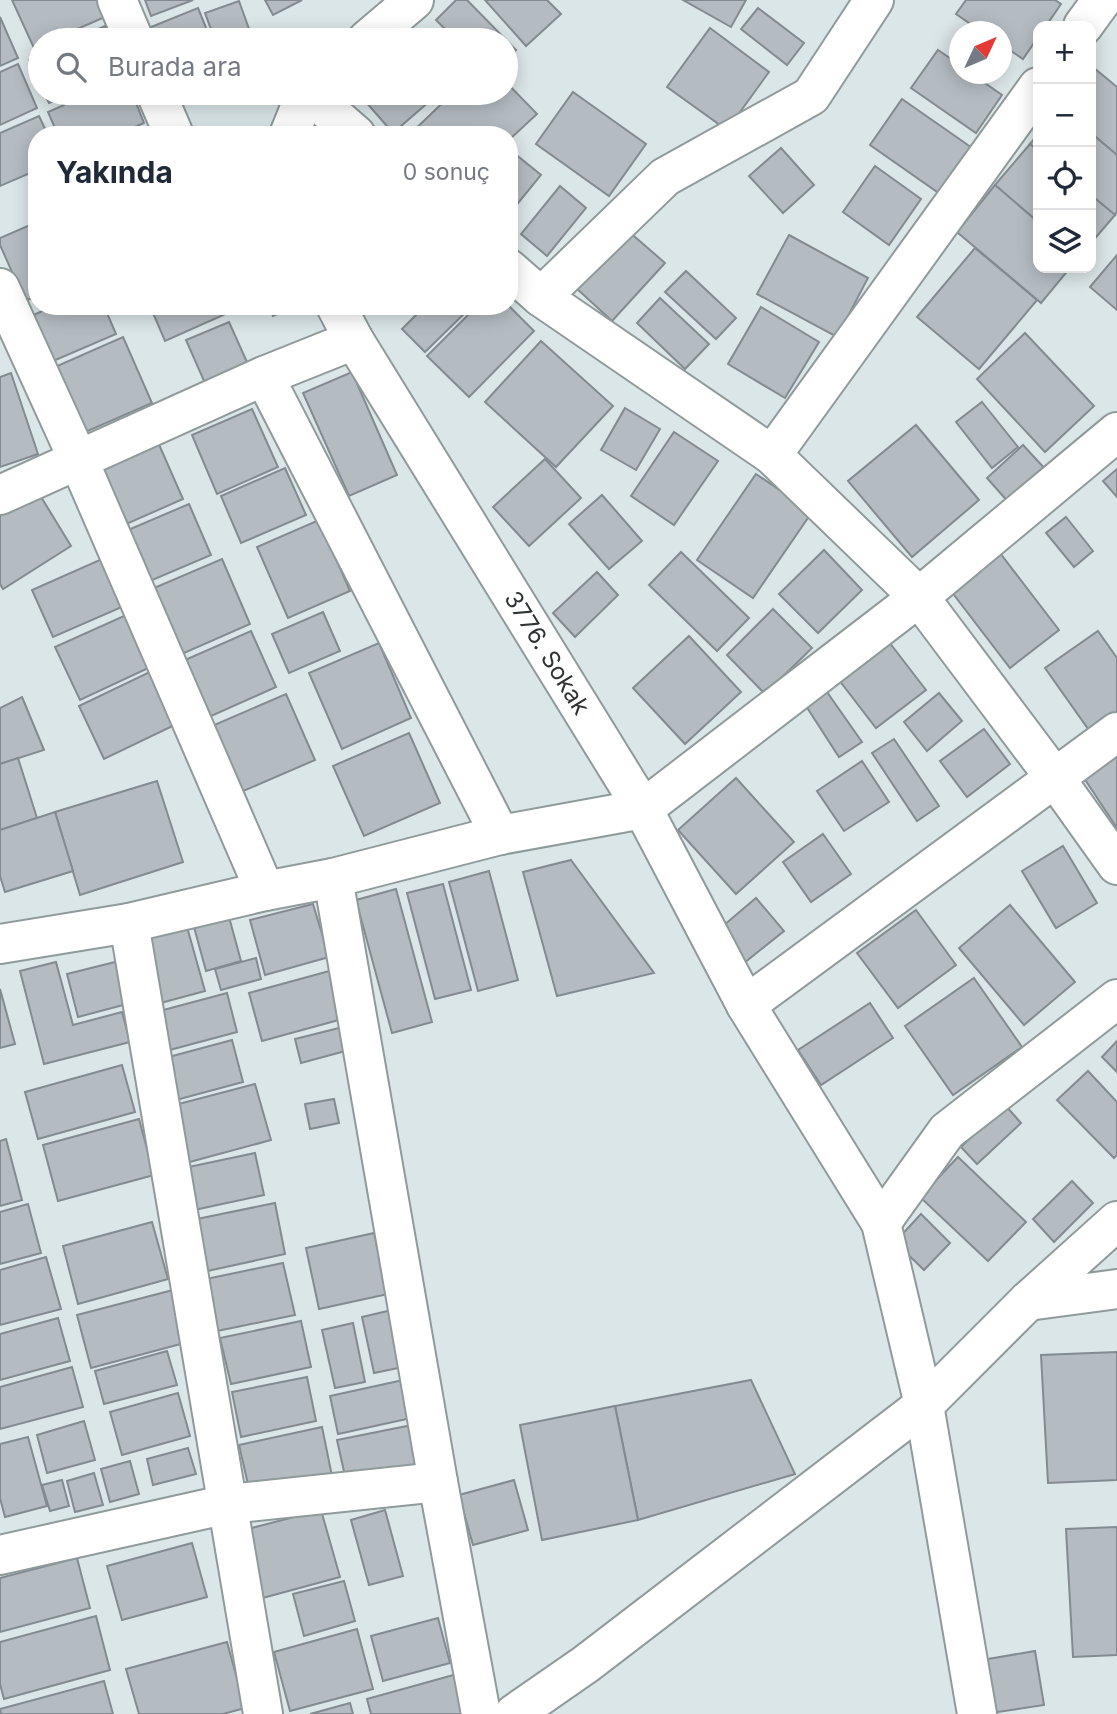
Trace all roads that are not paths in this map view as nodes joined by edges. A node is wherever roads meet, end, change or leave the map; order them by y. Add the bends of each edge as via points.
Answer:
1 (117, 0) edge
2 (414, 0) edge
3 (874, 0) edge
4 (1102, 0) edge
5 (1087, 21) edge
6 (129, 28) edge
7 (381, 28) edge
8 (1033, 94) edge
9 (161, 105) edge
10 (302, 105) edge
11 (321, 105) edge
12 (170, 126) edge
13 (293, 126) edge
14 (346, 126) edge
15 (518, 278) edge
16 (0, 288) edge
17 (541, 297) junction
18 (341, 315) edge
19 (355, 340) junction
20 (264, 376) junction
21 (1117, 432) edge
22 (772, 455) junction
23 (78, 458) junction
24 (0, 495) edge
25 (919, 597) junction
26 (1117, 732) edge
27 (1055, 778) junction
28 (643, 808) junction
29 (500, 835) junction
30 (1117, 865) edge
31 (332, 878) junction
32 (265, 891) junction
33 (130, 923) junction
34 (0, 944) edge
35 (1117, 999) edge
36 (746, 1005) junction
37 (1117, 1221) edge
38 (881, 1223) junction
39 (1117, 1289) edge
40 (1028, 1301) junction
41 (924, 1405) junction
42 (438, 1482) junction
43 (228, 1504) junction
44 (0, 1555) edge
45 (263, 1714) edge
46 (481, 1714) edge
47 (514, 1714) edge
48 (976, 1714) edge

1 - 6 street
2 - 7 street
3 - 17 street via 811,96 665,177
4 - 5 street
8 - 22 street
9 - 12 street
10 - 13 street
11 - 14 street
15 - 17 street
16 - 23 street
17 - 22 street
18 - 19 street, 3776. Sokak
19 - 20 street
19 - 28 street, 3776. Sokak
20 - 23 street
20 - 29 street
21 - 25 street
22 - 25 street
23 - 24 street
23 - 32 street
25 - 27 street
25 - 28 street
26 - 27 street
27 - 30 street
27 - 36 street
28 - 29 street
28 - 36 street, 3776. Sokak
29 - 31 street
31 - 32 street
31 - 42 street
32 - 33 street
33 - 34 street
33 - 43 street
35 - 38 street via 947,1130
36 - 38 street, 3776. Sokak
37 - 40 street
38 - 41 street, 3776. Sokak
39 - 40 street
40 - 41 street
41 - 47 street
41 - 48 street, 3776. Sokak
42 - 43 street
42 - 46 street
43 - 44 street
43 - 45 street

